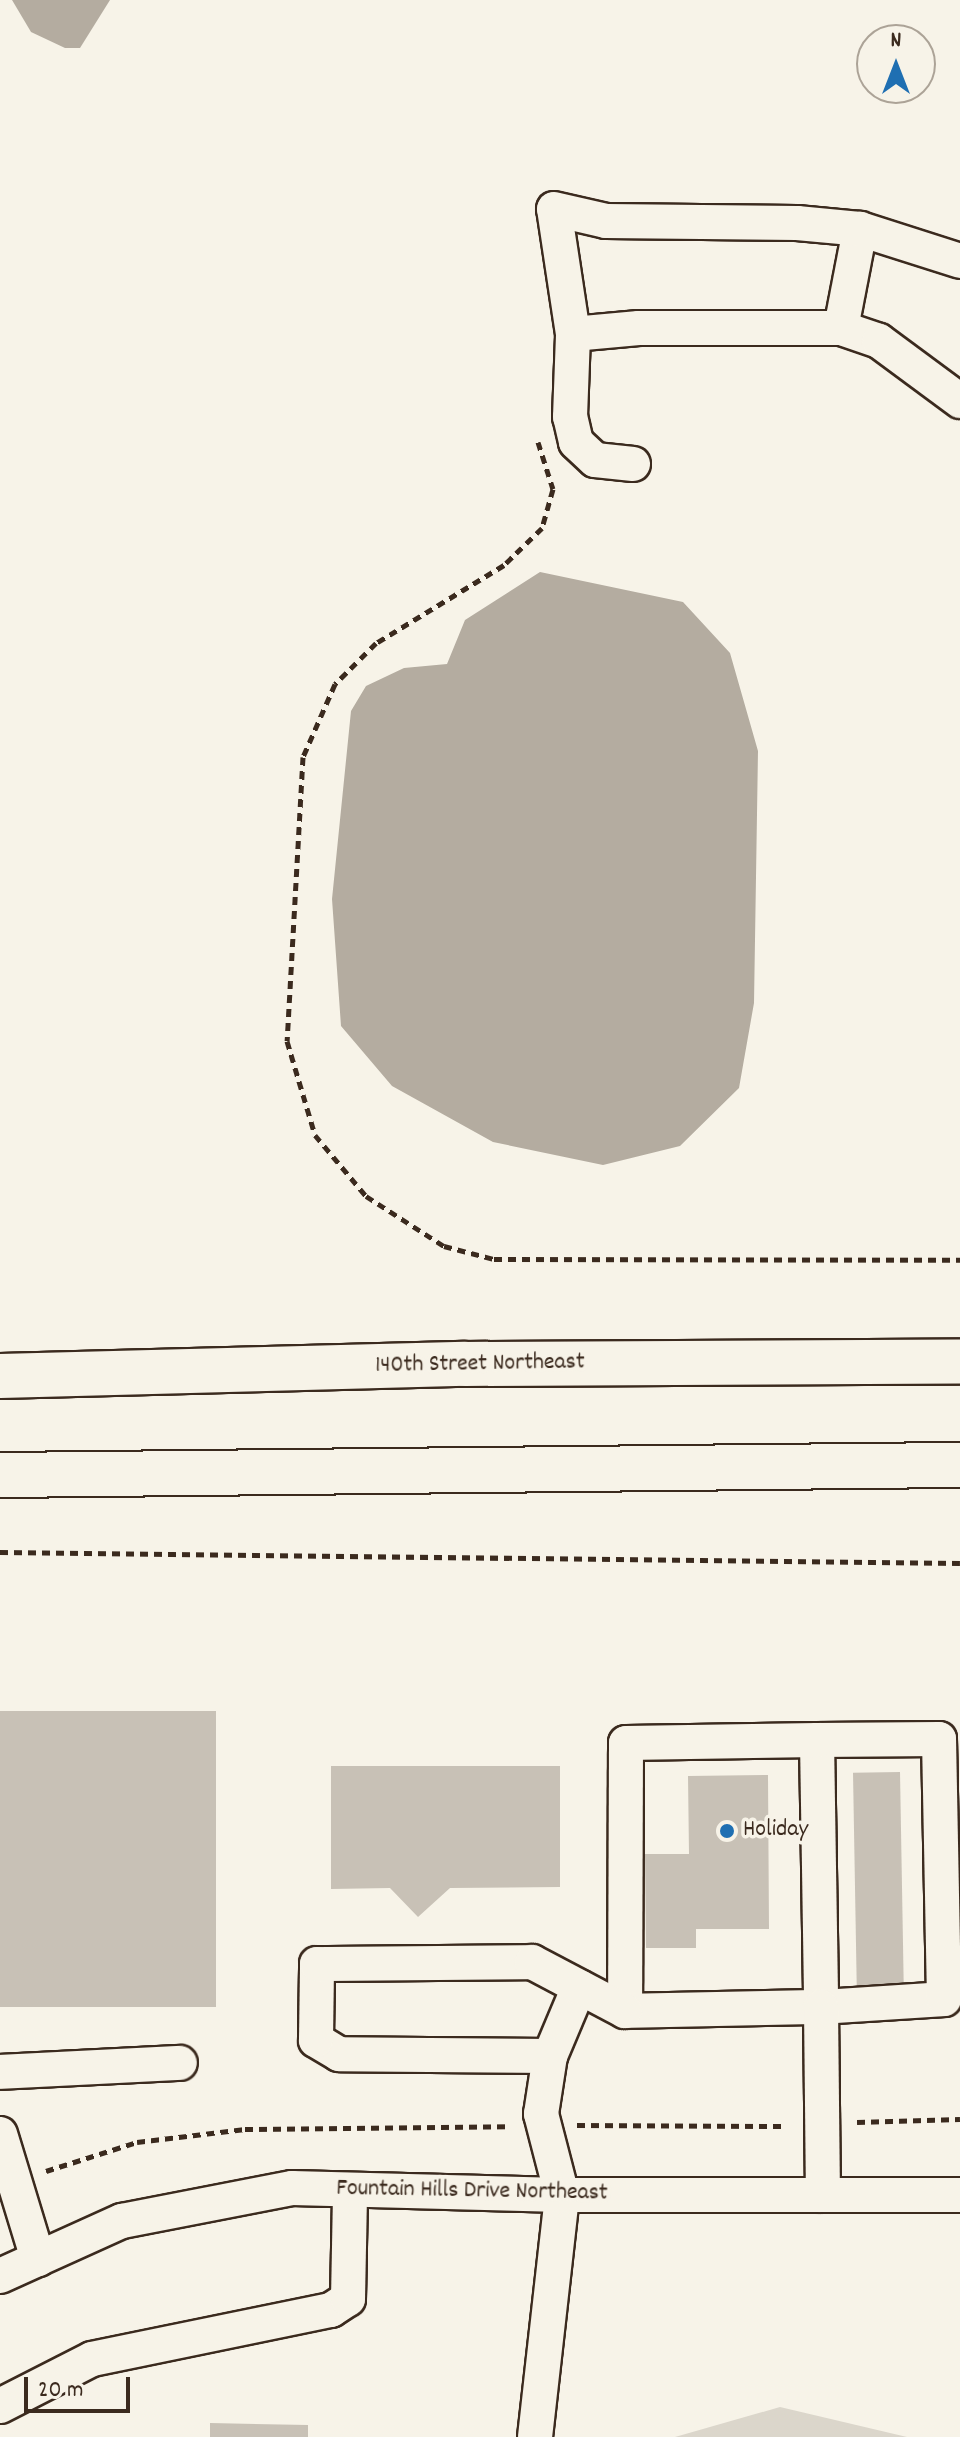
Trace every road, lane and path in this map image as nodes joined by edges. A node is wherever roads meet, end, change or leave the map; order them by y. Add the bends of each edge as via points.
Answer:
1 (860, 229) junction
2 (960, 261) edge
3 (841, 328) junction
4 (573, 334) junction
5 (960, 401) edge
6 (538, 435) dead end
7 (633, 464) dead end
8 (960, 1260) edge
9 (960, 1361) edge
10 (0, 1376) edge
11 (960, 1465) edge
12 (0, 1475) edge
13 (0, 1552) edge
14 (960, 1563) edge
15 (817, 1740) junction
16 (579, 1987) junction
17 (821, 2007) junction
18 (625, 2011) junction
19 (550, 2056) junction
20 (180, 2063) dead end
21 (0, 2072) edge
22 (960, 2119) edge
23 (822, 2124) junction
24 (544, 2125) junction
25 (0, 2134) edge
26 (14, 2181) junction
27 (350, 2190) junction
28 (562, 2195) junction
29 (823, 2195) junction
30 (960, 2195) edge
31 (38, 2259) junction
32 (0, 2276) edge
33 (0, 2406) edge
34 (535, 2437) edge

1 - 2 street
1 - 3 street
1 - 4 street via 797,223 606,221 554,209
3 - 4 street
3 - 5 street via 879,341
4 - 7 street via 570,417 576,442 595,460
6 - 8 path via 553,489 542,528 504,565 376,643 335,684 303,757 287,1041 315,1135 366,1196 444,1246 494,1259
9 - 10 highway, 140th Street Northeast via 465,1364
11 - 12 highway
13 - 14 path
15 - 17 street
15 - 17 street via 939,1739 944,1940 944,1999
15 - 18 street via 626,1743
16 - 18 street
16 - 19 street
16 - 19 street via 532,1962 317,1964 316,2040 339,2054
17 - 18 street
17 - 23 street
19 - 24 street
20 - 21 street
22 - 23 path
23 - 24 path
23 - 29 street
24 - 26 path via 245,2129 137,2142
24 - 28 street
25 - 26 street
26 - 31 street
27 - 28 street, Fountain Hills Drive Northeast
27 - 31 street, Fountain Hills Drive Northeast via 292,2188 122,2221
27 - 33 street via 348,2299 331,2310 92,2359
28 - 29 street, Fountain Hills Drive Northeast
28 - 34 street
29 - 30 street, Fountain Hills Drive Northeast
31 - 32 street, Fountain Hills Drive Northeast

